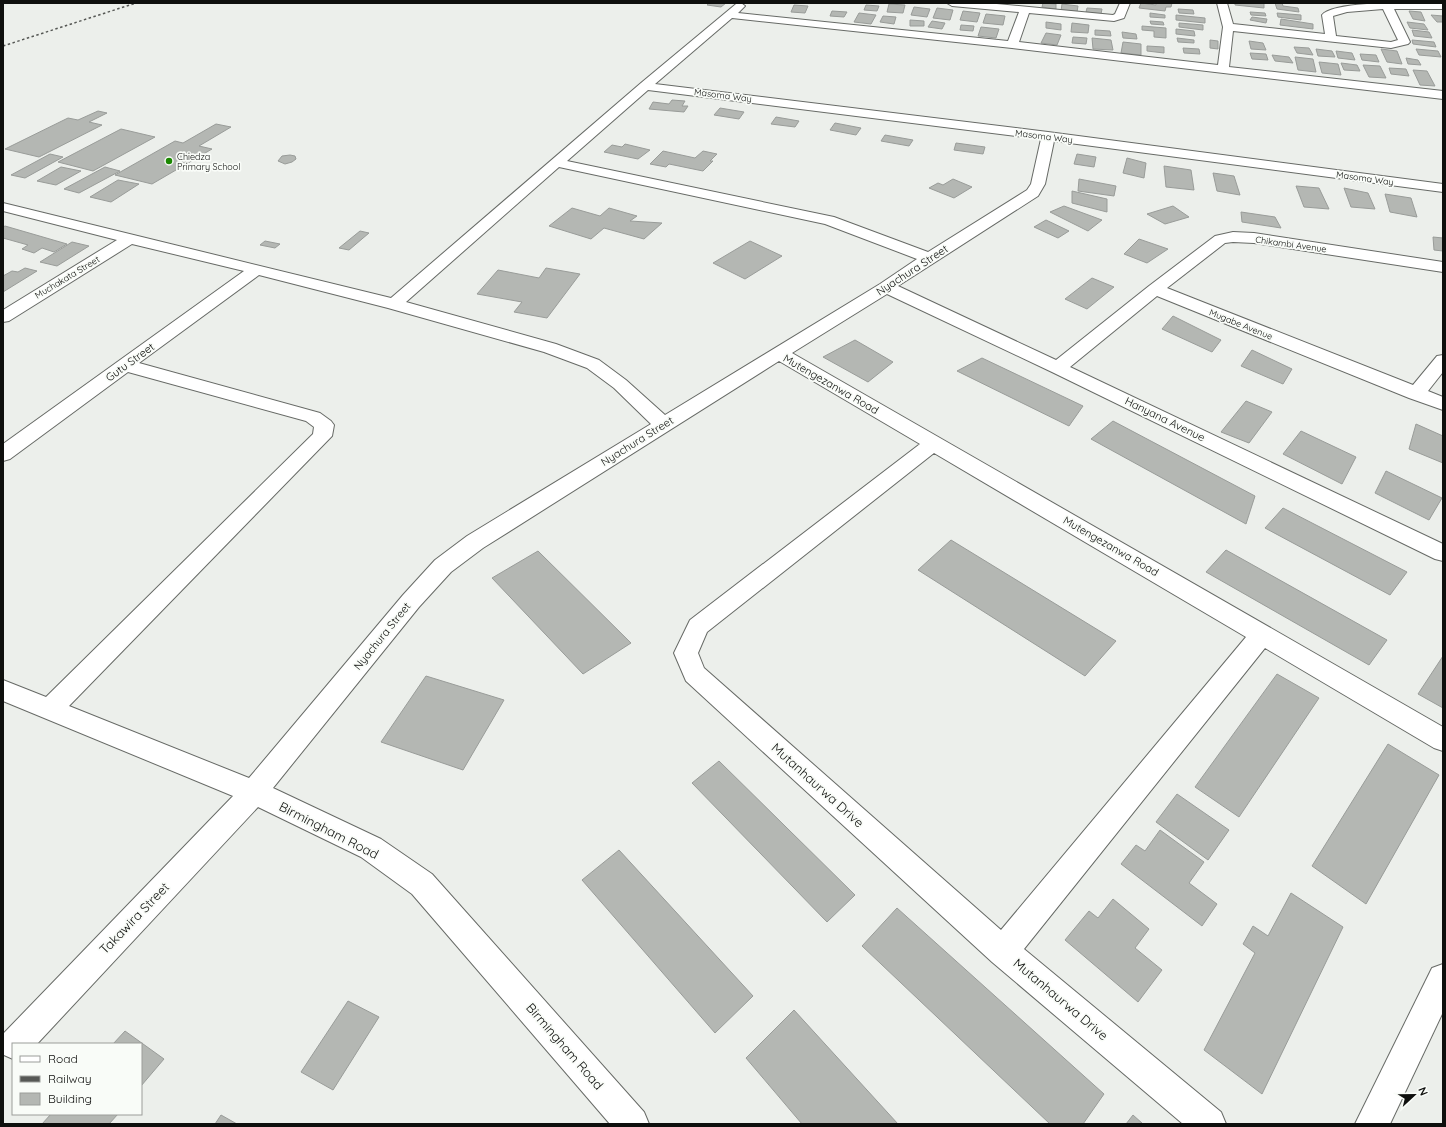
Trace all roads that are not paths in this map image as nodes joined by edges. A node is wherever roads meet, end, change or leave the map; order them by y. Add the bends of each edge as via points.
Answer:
1 (744, 3) edge
2 (952, 3) edge
3 (1125, 3) edge
4 (1220, 3) edge
5 (1387, 6) junction
6 (1443, 6) edge
7 (1025, 11) junction
8 (729, 15) junction
9 (1228, 27) junction
10 (1331, 37) junction
11 (1012, 45) junction
12 (1223, 70) junction
13 (645, 86) junction
14 (1443, 95) edge
15 (1048, 136) junction
16 (558, 163) junction
17 (1443, 188) edge
18 (4, 208) edge
19 (130, 238) junction
20 (929, 258) junction
21 (1443, 267) edge
22 (256, 270) junction
23 (886, 287) junction
24 (1156, 289) junction
25 (394, 304) junction
26 (3, 316) edge
27 (778, 353) junction
28 (1443, 360) edge
29 (125, 365) junction
30 (1058, 368) junction
31 (1416, 394) junction
32 (1443, 404) edge
33 (663, 424) junction
34 (934, 443) junction
35 (3, 454) edge
36 (1443, 553) edge
37 (1262, 634) junction
38 (3, 690) edge
39 (50, 709) junction
40 (1443, 740) edge
41 (254, 792) junction
42 (1003, 951) junction
43 (1443, 979) edge
44 (16, 1043) edge
45 (12, 1047) edge
46 (3, 1056) edge
47 (632, 1124) edge
48 (1209, 1124) edge
49 (1372, 1124) edge

1 - 8 street
2 - 7 street
3 - 7 street via 1120,16 1114,18
4 - 9 street
5 - 6 street
5 - 10 street via 1337,10 1330,13 1327,16
5 - 10 street via 1404,42 1391,45
7 - 11 street
8 - 11 street
8 - 13 street
9 - 10 street
9 - 12 street
11 - 12 street
12 - 14 street
13 - 15 street, Masoma Way
13 - 16 street
15 - 17 street, Masoma Way
15 - 20 street, Nyachura Street via 1038,184 1033,193
16 - 20 street via 829,220
16 - 25 street
18 - 19 street
19 - 22 street
19 - 26 street, Muchakata Street
20 - 23 street, Nyachura Street
21 - 24 street, Chikambi Avenue via 1234,237 1220,239
22 - 25 street
22 - 29 street, Gutu Street
23 - 27 street, Nyachura Street
23 - 30 street, Hanyana Avenue
24 - 30 street
24 - 31 street, Mugabe Avenue
25 - 33 street via 550,348 593,364 620,384
27 - 33 street, Nyachura Street
27 - 34 street, Mutengezanwa Road
28 - 31 street
29 - 35 street, Gutu Street
29 - 39 street via 313,417 324,425 322,436
30 - 36 street, Hanyana Avenue
31 - 32 street, Mugabe Avenue
33 - 41 street, Nyachura Street via 474,542 444,566 410,601
34 - 37 street, Mutengezanwa Road
34 - 42 street, Mutanhaurwa Drive via 698,626 686,653 695,674
37 - 40 street, Mutengezanwa Road
37 - 42 street
38 - 39 street, Birmingham Road
39 - 41 street, Birmingham Road
41 - 44 street, Takawira Street
41 - 47 street, Birmingham Road via 371,848 422,884
42 - 48 street, Mutanhaurwa Drive
43 - 49 street
45 - 46 street, Takawira Street

